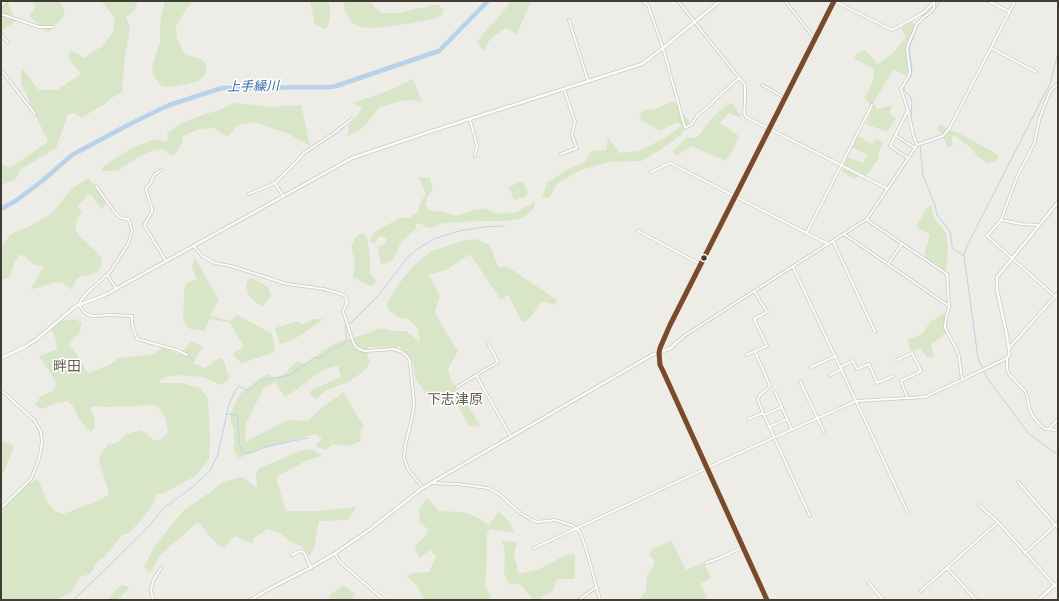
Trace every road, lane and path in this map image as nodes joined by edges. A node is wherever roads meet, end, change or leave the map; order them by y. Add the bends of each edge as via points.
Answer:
1 (6, 1) edge
2 (643, 1) edge
3 (678, 1) edge
4 (720, 1) edge
5 (785, 1) edge
6 (834, 1) edge
7 (988, 1) edge
8 (1015, 1) edge
9 (935, 2) edge
10 (1, 6) edge
11 (1010, 12) junction
12 (1, 14) edge
13 (569, 20) dead end
14 (695, 22) junction
15 (53, 27) dead end
16 (1, 34) edge
17 (815, 39) junction
18 (8, 43) dead end
19 (663, 48) junction
20 (991, 48) junction
21 (1, 70) edge
22 (1036, 72) dead end
23 (739, 78) junction
24 (588, 81) junction
25 (1058, 84) edge
26 (762, 86) dead end
27 (564, 89) junction
28 (785, 98) junction
29 (872, 105) dead end
30 (908, 111) junction
31 (35, 114) dead end
32 (352, 120) dead end
33 (470, 120) junction
34 (769, 130) junction
35 (895, 135) junction
36 (918, 144) junction
37 (915, 148) junction
38 (561, 154) dead end
39 (475, 156) dead end
40 (908, 158) junction
41 (841, 166) junction
42 (161, 170) dead end
43 (651, 172) dead end
44 (275, 183) junction
45 (96, 186) dead end
46 (888, 190) junction
47 (249, 194) dead end
48 (283, 196) junction
49 (735, 196) junction
50 (1058, 202) edge
51 (866, 219) junction
52 (1001, 220) junction
53 (1038, 225) junction
54 (638, 231) dead end
55 (807, 232) junction
56 (844, 234) junction
57 (833, 241) junction
58 (828, 244) junction
59 (902, 244) junction
60 (194, 246) junction
61 (1012, 258) junction
62 (166, 261) junction
63 (702, 264) junction
64 (888, 264) junction
65 (793, 267) junction
66 (107, 275) junction
67 (116, 288) junction
68 (754, 291) junction
69 (1058, 293) edge
70 (1055, 296) junction
71 (1058, 299) edge
72 (79, 305) junction
73 (949, 306) junction
74 (875, 332) dead end
75 (678, 341) joint
76 (488, 343) dead end
77 (1008, 349) junction
78 (755, 351) junction
79 (659, 353) junction
80 (187, 355) dead end
81 (746, 355) dead end
82 (836, 356) junction
83 (1, 358) edge
84 (1007, 358) junction
85 (897, 360) dead end
86 (811, 367) dead end
87 (841, 368) junction
88 (476, 375) junction
89 (830, 375) dead end
90 (972, 375) joint
91 (893, 376) dead end
92 (962, 380) junction
93 (800, 381) dead end
94 (457, 387) dead end
95 (1, 390) edge
96 (775, 392) dead end
97 (907, 397) junction
98 (856, 401) junction
99 (782, 407) junction
100 (764, 414) junction
101 (818, 418) junction
102 (748, 419) dead end
103 (787, 419) junction
104 (1058, 419) edge
105 (769, 426) junction
106 (1049, 429) junction
107 (792, 430) junction
108 (1058, 430) edge
109 (824, 432) dead end
110 (511, 437) junction
111 (774, 438) junction
112 (707, 468) junction
113 (1018, 482) dead end
114 (431, 483) junction
115 (423, 488) junction
116 (979, 505) dead end
117 (1, 508) edge
118 (907, 511) dead end
119 (810, 516) dead end
120 (998, 522) junction
121 (1057, 524) edge
122 (576, 528) junction
123 (1058, 528) edge
124 (743, 547) junction
125 (534, 548) dead end
126 (1025, 553) junction
127 (335, 554) junction
128 (292, 555) dead end
129 (706, 563) dead end
130 (161, 568) dead end
131 (311, 568) junction
132 (947, 568) junction
133 (1058, 582) edge
134 (869, 583) dead end
135 (1055, 585) junction
136 (596, 587) junction
137 (1058, 589) edge
138 (921, 591) dead end
139 (153, 600) edge
140 (250, 600) edge
141 (384, 600) edge
142 (580, 600) edge
143 (600, 600) edge
144 (767, 600) edge
145 (883, 600) edge
146 (976, 600) edge
147 (1038, 600) edge

1 - 10 main road
2 - 19 street via 648,5
3 - 14 street
4 - 14 street
5 - 17 street
6 - 9 street via 892,30 923,13
6 - 17 main road
7 - 11 street
8 - 11 street
9 - 30 street via 931,12 917,24 907,48 910,72 901,89
11 - 20 street
12 - 15 street via 39,27
13 - 24 street
14 - 19 street
14 - 23 street
16 - 18 street
17 - 28 main road
19 - 23 street via 685,128
19 - 24 street via 642,64
20 - 22 street
20 - 36 street via 949,129 942,136
21 - 31 street
23 - 34 street via 745,85 744,115
24 - 27 street
25 - 52 street via 1047,100 1034,144 1017,176
26 - 28 street
27 - 33 street
27 - 38 street via 575,122 572,135 577,148
28 - 34 main road
29 - 41 street
30 - 35 street
30 - 36 street
32 - 44 street via 304,153
33 - 39 street via 477,146
33 - 48 street via 352,158
34 - 41 street
34 - 49 main road
35 - 37 street
35 - 40 street via 890,146
36 - 37 street
37 - 40 street
40 - 46 street
41 - 46 street
41 - 55 street
42 - 62 street via 154,175 146,188 152,212 144,225
43 - 49 street via 670,163
44 - 47 street
44 - 48 street
45 - 66 street via 116,214 129,220 132,231 125,249
46 - 51 street
48 - 60 street
49 - 55 street
49 - 63 main road
50 - 53 street
51 - 56 street
51 - 59 street
52 - 53 street
52 - 61 street via 987,236
53 - 61 street
54 - 63 street
55 - 58 street
56 - 57 street
56 - 64 street
57 - 58 street
57 - 74 street
58 - 65 street
59 - 64 street
59 - 73 street via 947,274
60 - 62 street
60 - 115 street via 202,256 217,263 287,284 324,289 344,295 347,302 343,311 356,347 365,351 394,349 406,355 410,362 414,403 404,458
61 - 70 street
61 - 77 street via 998,274 997,280
62 - 67 street
63 - 79 main road via 664,337
64 - 73 street
65 - 68 street
65 - 82 street
66 - 67 street
66 - 72 street via 88,292
67 - 72 street via 100,298
68 - 75 street
68 - 78 street via 767,312 754,319 767,346
69 - 70 street
70 - 71 street
70 - 77 street
72 - 80 street via 85,313 92,316 132,316 132,324 138,339
72 - 83 street via 31,343
73 - 92 street via 945,328 959,356
75 - 79 street via 671,348
76 - 88 street via 498,362
77 - 84 street
78 - 81 street
78 - 100 street via 770,386 758,400
79 - 110 street
79 - 112 main road via 660,365
82 - 86 street
82 - 87 street
84 - 90 street
84 - 106 street via 1009,374 1025,391 1034,418 1041,426
85 - 97 street via 912,354 920,371 901,381
87 - 89 street
87 - 91 street via 853,361 857,369 869,364 877,383
87 - 98 street
88 - 94 street
88 - 110 street
90 - 92 street
92 - 97 street via 925,397
93 - 101 street
95 - 117 street via 34,420 41,432 42,443 31,479
96 - 99 street
97 - 98 street
98 - 101 street
98 - 118 street
99 - 100 street
99 - 103 street
100 - 102 street
100 - 105 street
101 - 107 street
101 - 109 street
103 - 105 street
103 - 107 street
104 - 106 street
105 - 111 street
106 - 108 street
107 - 111 street
110 - 114 street
111 - 112 street
111 - 119 street
112 - 122 street
112 - 124 main road
113 - 121 street
114 - 115 street
114 - 122 street via 488,488 532,520 556,520
115 - 127 street
116 - 120 street
120 - 126 street
120 - 132 street
121 - 123 street
121 - 126 street
122 - 125 street
122 - 136 street via 586,549
124 - 129 street
124 - 144 main road
126 - 135 street
127 - 131 street
127 - 141 street via 341,563
128 - 131 street via 304,552
130 - 139 street via 150,590
131 - 140 street
132 - 138 street
132 - 146 street
133 - 135 street
134 - 145 street
135 - 137 street
135 - 147 street
136 - 142 street
136 - 143 street

